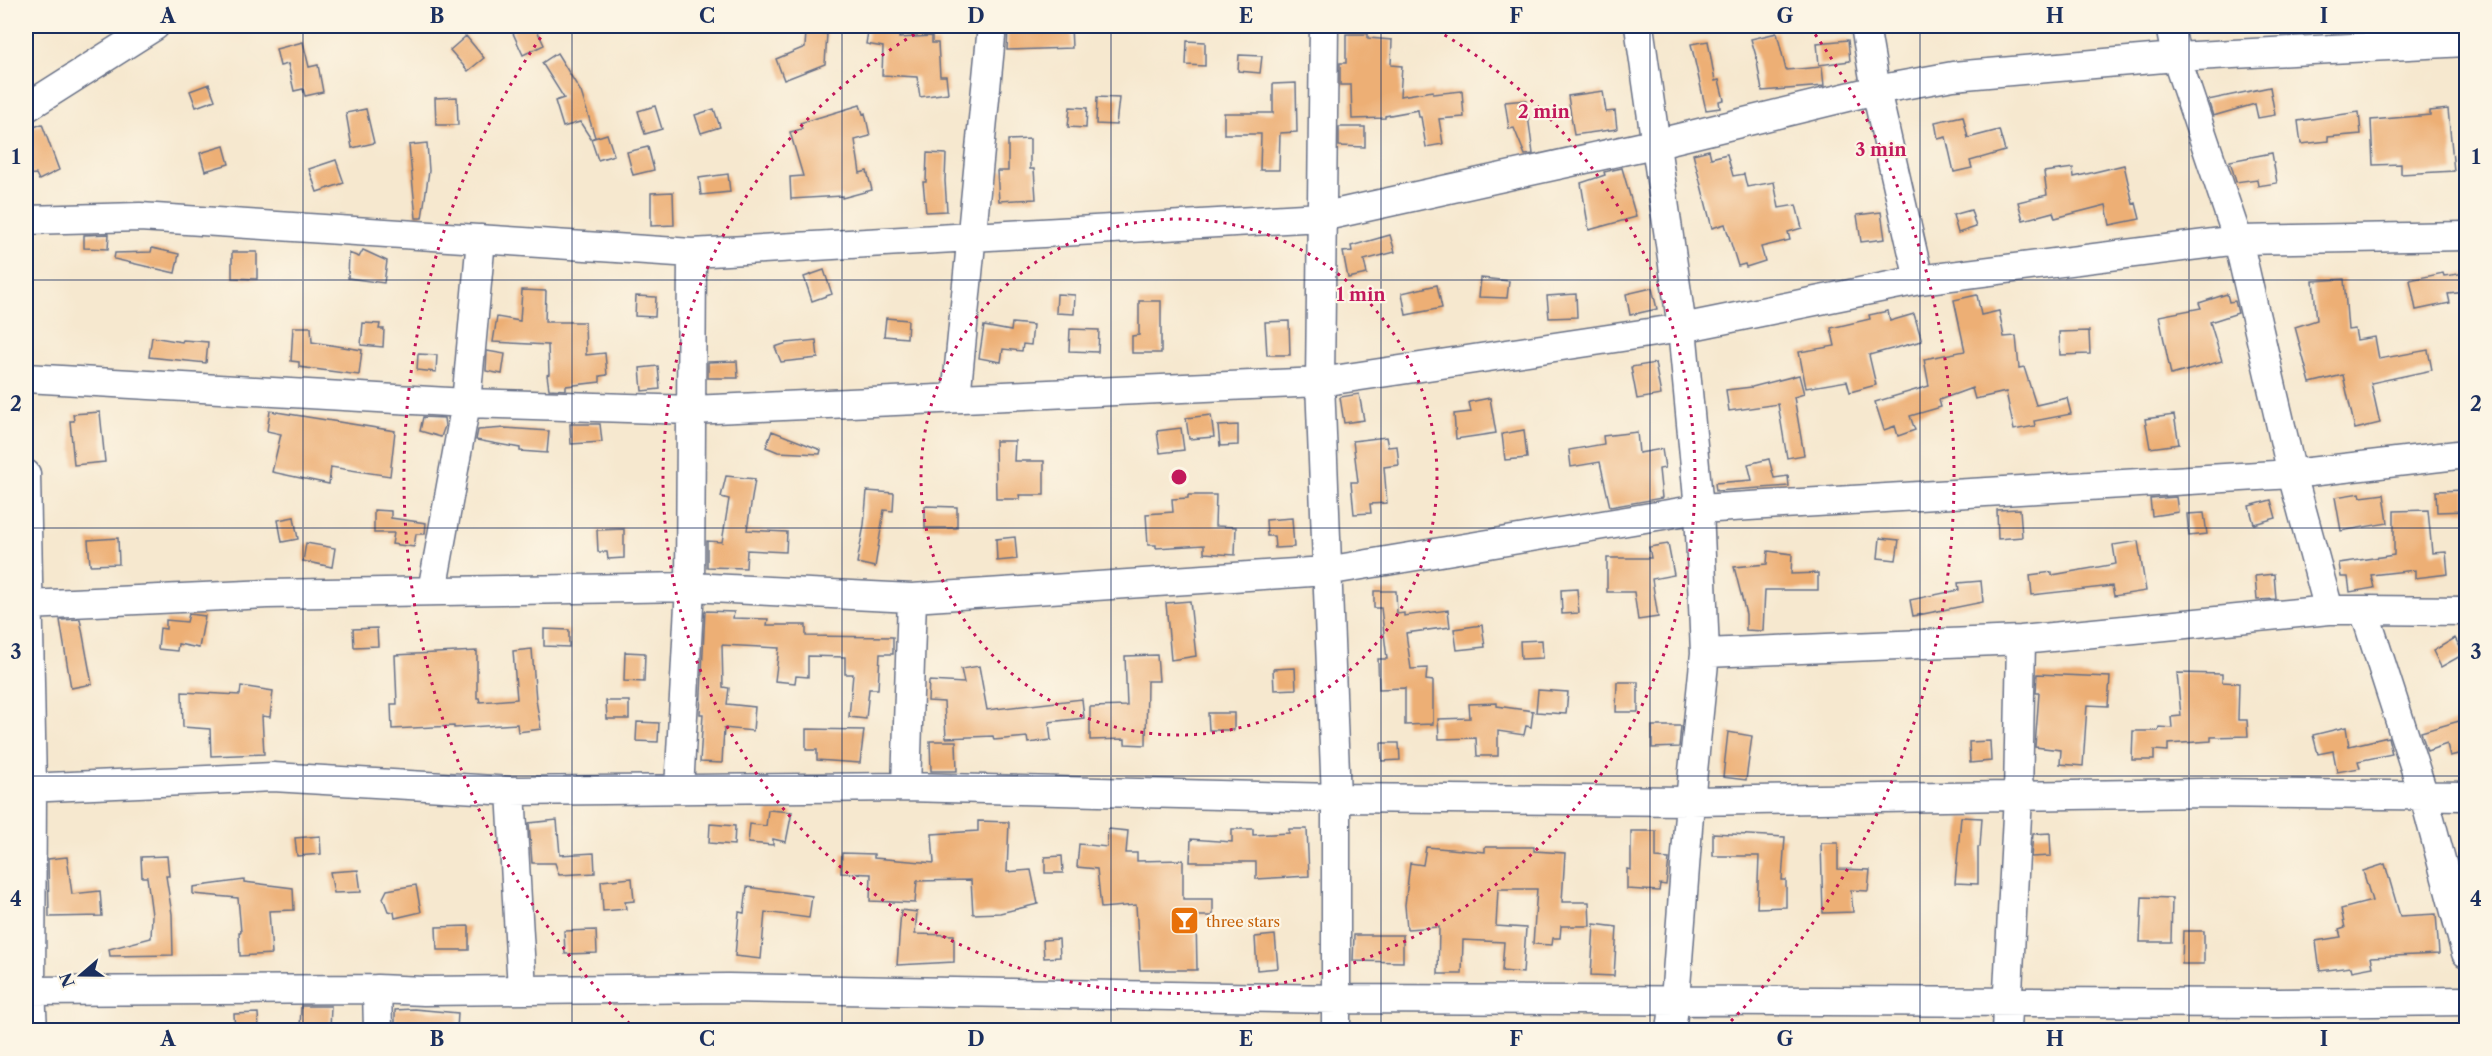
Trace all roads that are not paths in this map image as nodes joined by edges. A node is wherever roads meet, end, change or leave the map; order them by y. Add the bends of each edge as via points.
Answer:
1 (155, 26) edge
2 (992, 26) edge
3 (1324, 26) edge
4 (1639, 26) edge
5 (1864, 26) edge
6 (2170, 26) edge
7 (2466, 42) edge
8 (2176, 57) junction
9 (1876, 90) junction
10 (26, 108) edge
11 (1658, 143) junction
12 (1321, 218) junction
13 (26, 220) edge
14 (2466, 236) edge
15 (971, 237) junction
16 (481, 239) junction
17 (2238, 240) junction
18 (692, 253) junction
19 (1918, 280) junction
20 (1682, 328) junction
21 (26, 378) edge
22 (1320, 382) junction
23 (956, 398) junction
24 (466, 403) junction
25 (691, 410) junction
26 (2466, 454) edge
27 (26, 474) edge
28 (2292, 474) junction
29 (1700, 509) junction
30 (1326, 570) junction
31 (690, 587) junction
32 (432, 591) junction
33 (912, 598) junction
34 (28, 605) junction
35 (2329, 610) junction
36 (2364, 610) junction
37 (2466, 611) edge
38 (2021, 640) junction
39 (1705, 653) junction
40 (906, 787) junction
41 (28, 788) edge
42 (679, 789) junction
43 (511, 791) junction
44 (2018, 796) junction
45 (2424, 796) junction
46 (2466, 796) edge
47 (1336, 798) junction
48 (1690, 801) junction
49 (2466, 953) edge
50 (377, 989) junction
51 (522, 990) junction
52 (28, 991) edge
53 (1337, 999) junction
54 (1675, 1000) junction
55 (2466, 1000) edge
56 (2008, 1001) junction
57 (33, 1030) edge
58 (378, 1030) edge
59 (1336, 1030) edge
60 (1671, 1030) edge
61 (2007, 1030) edge

1 - 10 street
2 - 15 street
3 - 12 street
4 - 11 street
5 - 9 street
6 - 8 street
7 - 8 street
8 - 9 street via 1953,76
8 - 17 street
9 - 11 street
9 - 19 street
11 - 12 street
11 - 20 street
12 - 15 street
12 - 22 street
13 - 16 street via 140,217
14 - 17 street
15 - 18 street
15 - 23 street
16 - 18 street
16 - 24 street
17 - 19 street
17 - 28 street
18 - 25 street
19 - 20 street
20 - 22 street
20 - 29 street
21 - 24 street
22 - 23 street
22 - 30 street
23 - 25 street
24 - 25 street
24 - 32 street
25 - 31 street
26 - 28 street
27 - 34 street
28 - 29 street
28 - 35 street
29 - 30 street
29 - 39 street
30 - 33 street
30 - 47 street
31 - 32 street
31 - 33 street
31 - 42 street
32 - 34 street
33 - 40 street
34 - 41 street
35 - 36 street
35 - 38 street
36 - 37 street
36 - 45 street
38 - 39 street
38 - 44 street
39 - 48 street
40 - 42 street
40 - 47 street
41 - 43 street via 273,777
41 - 52 street
42 - 43 street
43 - 51 street
44 - 45 street
44 - 48 street
44 - 56 street
45 - 46 street
45 - 49 street
47 - 48 street
47 - 53 street
48 - 54 street
50 - 51 street
50 - 52 street
50 - 58 street
51 - 53 street via 728,988
52 - 57 street
53 - 54 street
53 - 59 street
54 - 56 street
54 - 60 street
55 - 56 street
56 - 61 street

